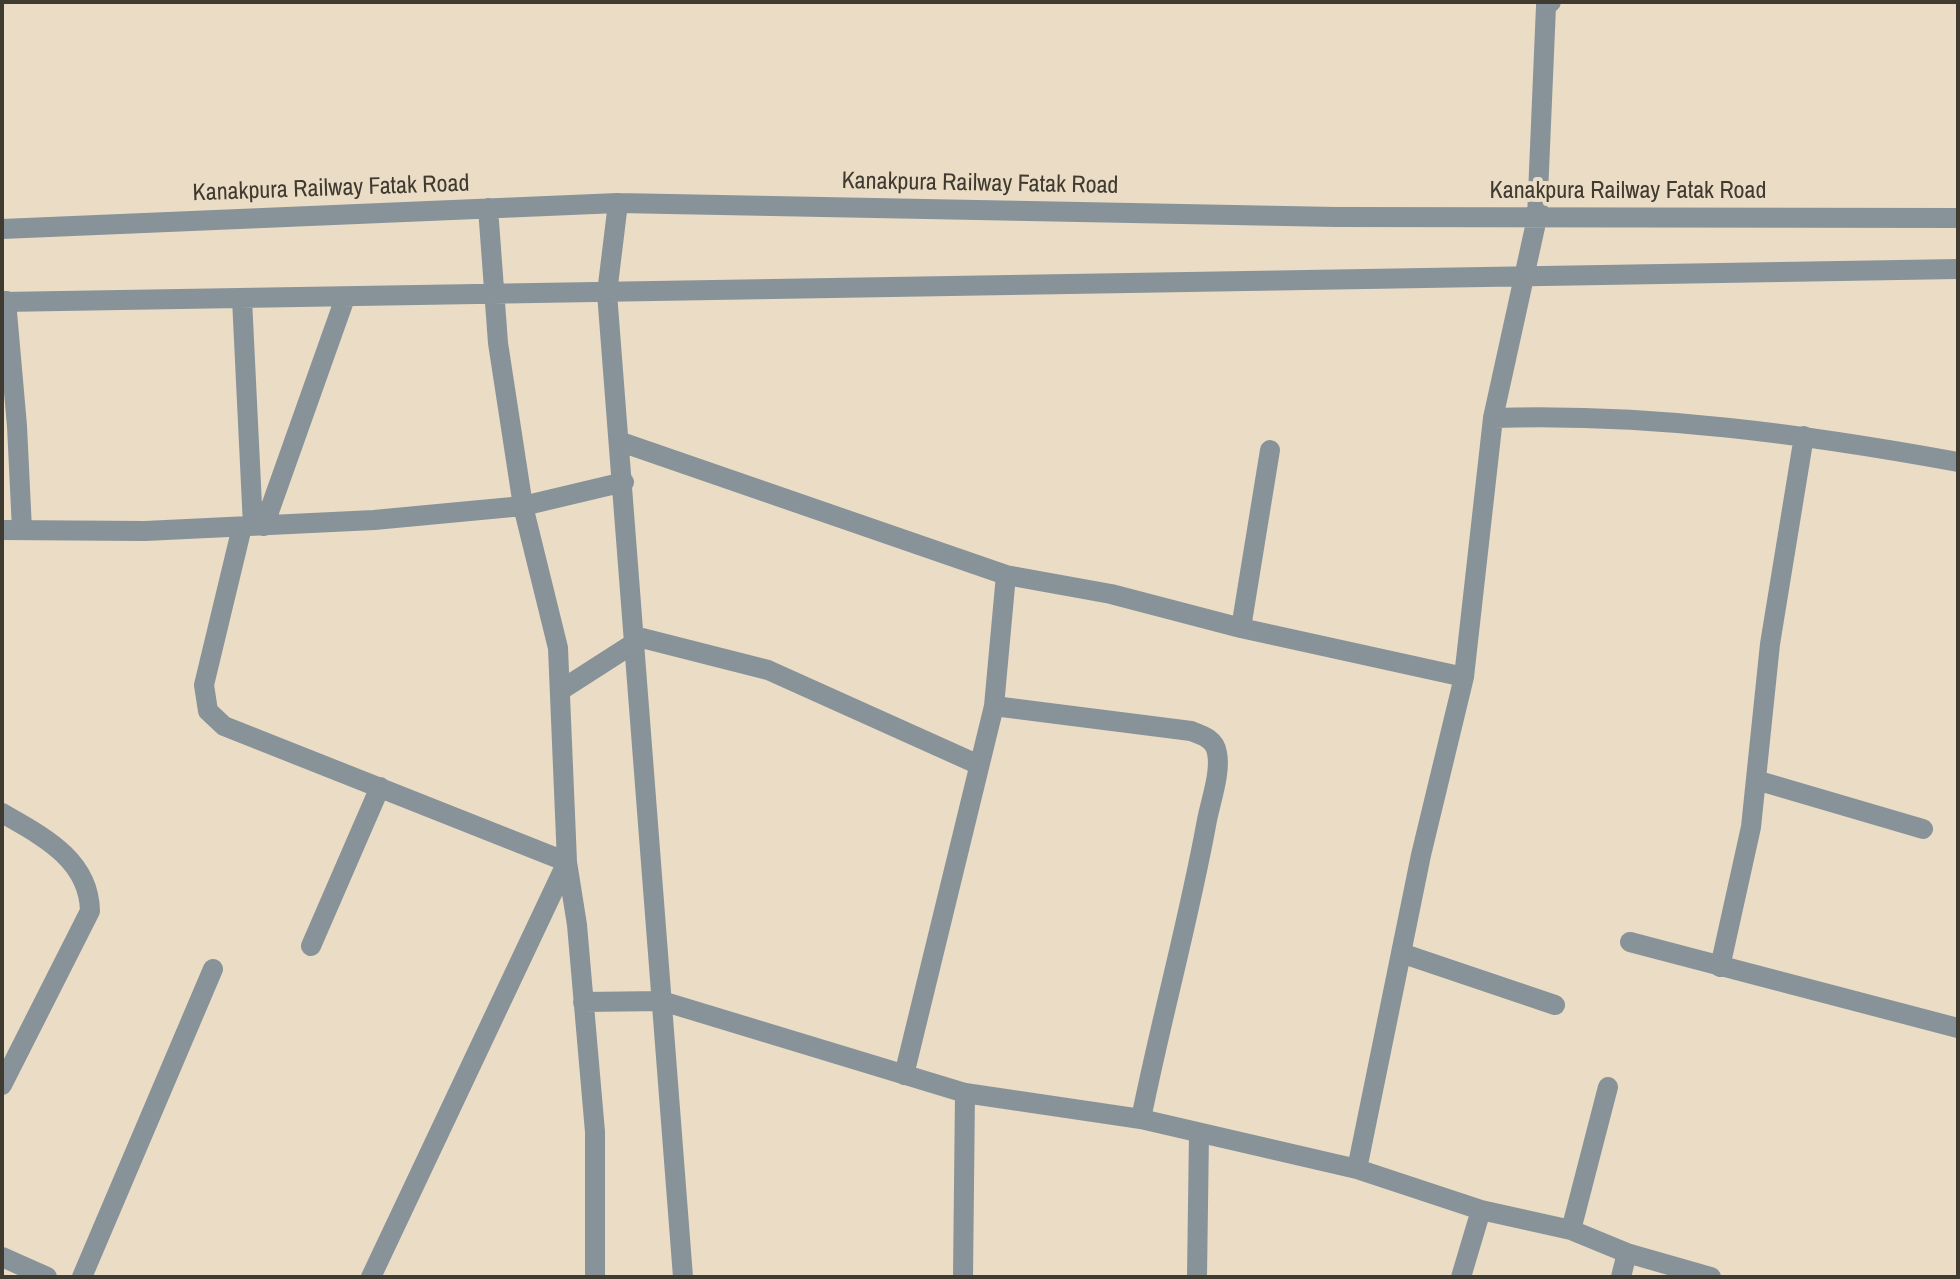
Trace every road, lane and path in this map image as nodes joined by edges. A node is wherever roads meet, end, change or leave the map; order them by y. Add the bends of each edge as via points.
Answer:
1 (1551, 2) edge
2 (618, 203) junction
3 (488, 208) junction
4 (1537, 218) junction
5 (1958, 218) edge
6 (2, 229) edge
7 (1958, 269) edge
8 (1526, 277) junction
9 (607, 293) junction
10 (494, 295) junction
11 (345, 298) junction
12 (242, 299) junction
13 (4, 302) edge
14 (1493, 418) junction
15 (1804, 436) junction
16 (621, 442) junction
17 (1270, 450) dead end
18 (1958, 462) edge
19 (624, 482) junction
20 (523, 506) junction
21 (253, 526) junction
22 (12, 530) edge
23 (1006, 575) junction
24 (1241, 628) junction
25 (634, 643) junction
26 (1464, 677) junction
27 (561, 690) junction
28 (994, 706) junction
29 (977, 764) junction
30 (1756, 780) junction
31 (380, 787) junction
32 (2, 813) edge
33 (1923, 829) dead end
34 (567, 862) junction
35 (1630, 942) dead end
36 (311, 946) dead end
37 (1401, 953) junction
38 (1720, 967) junction
39 (213, 969) dead end
40 (662, 1001) junction
41 (583, 1002) junction
42 (1555, 1005) dead end
43 (1958, 1028) edge
44 (904, 1075) junction
45 (2, 1085) edge
46 (1608, 1087) dead end
47 (965, 1093) junction
48 (1141, 1119) junction
49 (1199, 1133) junction
50 (1357, 1169) junction
51 (1481, 1210) junction
52 (1571, 1230) junction
53 (1627, 1253) junction
54 (2, 1257) edge
55 (47, 1277) edge
56 (82, 1277) edge
57 (371, 1277) edge
58 (595, 1277) edge
59 (683, 1277) edge
60 (963, 1277) edge
61 (1197, 1277) edge
62 (1461, 1277) edge
63 (1621, 1277) edge
64 (1711, 1277) edge

1 - 4 street via 1542,39
2 - 3 street, Kanakpura Railway Fatak Road
2 - 4 street, Kanakpura Railway Fatak Road
2 - 9 street
3 - 6 street, Kanakpura Railway Fatak Road
3 - 10 street
4 - 5 street, Kanakpura Railway Fatak Road
4 - 8 street
7 - 8 street
8 - 9 street
8 - 14 street
9 - 10 street
9 - 16 street
10 - 11 street
10 - 20 street
11 - 12 street
11 - 21 street
12 - 13 street
12 - 21 street
13 - 22 street via 17,426
14 - 15 street via 1578,415
14 - 26 street
15 - 18 street
15 - 30 street via 1770,644
16 - 19 street
16 - 23 street
17 - 24 street
19 - 20 street
19 - 25 street
20 - 21 street
20 - 27 street via 558,648
21 - 22 street
21 - 31 street via 204,685 208,711 224,726
23 - 24 street via 1111,594
23 - 28 street
24 - 26 street
25 - 27 street
25 - 29 street via 642,638 768,670
25 - 40 street
26 - 37 street
27 - 34 street
28 - 29 street
28 - 48 street via 1191,731 1207,736 1217,752 1198,869
29 - 44 street
30 - 33 street
30 - 38 street
31 - 34 street
31 - 36 street
32 - 45 street via 52,842 77,867 90,892 90,911
34 - 41 street
34 - 57 street
35 - 38 street
37 - 42 street
37 - 50 street
38 - 43 street
39 - 56 street
40 - 41 street
40 - 44 street
40 - 59 street
41 - 58 street via 595,1132
44 - 47 street
46 - 52 street
47 - 48 street
47 - 60 street
48 - 49 street
49 - 50 street
49 - 61 street
50 - 51 street
51 - 52 street
51 - 62 street
52 - 53 street
53 - 63 street
53 - 64 street
54 - 55 street

